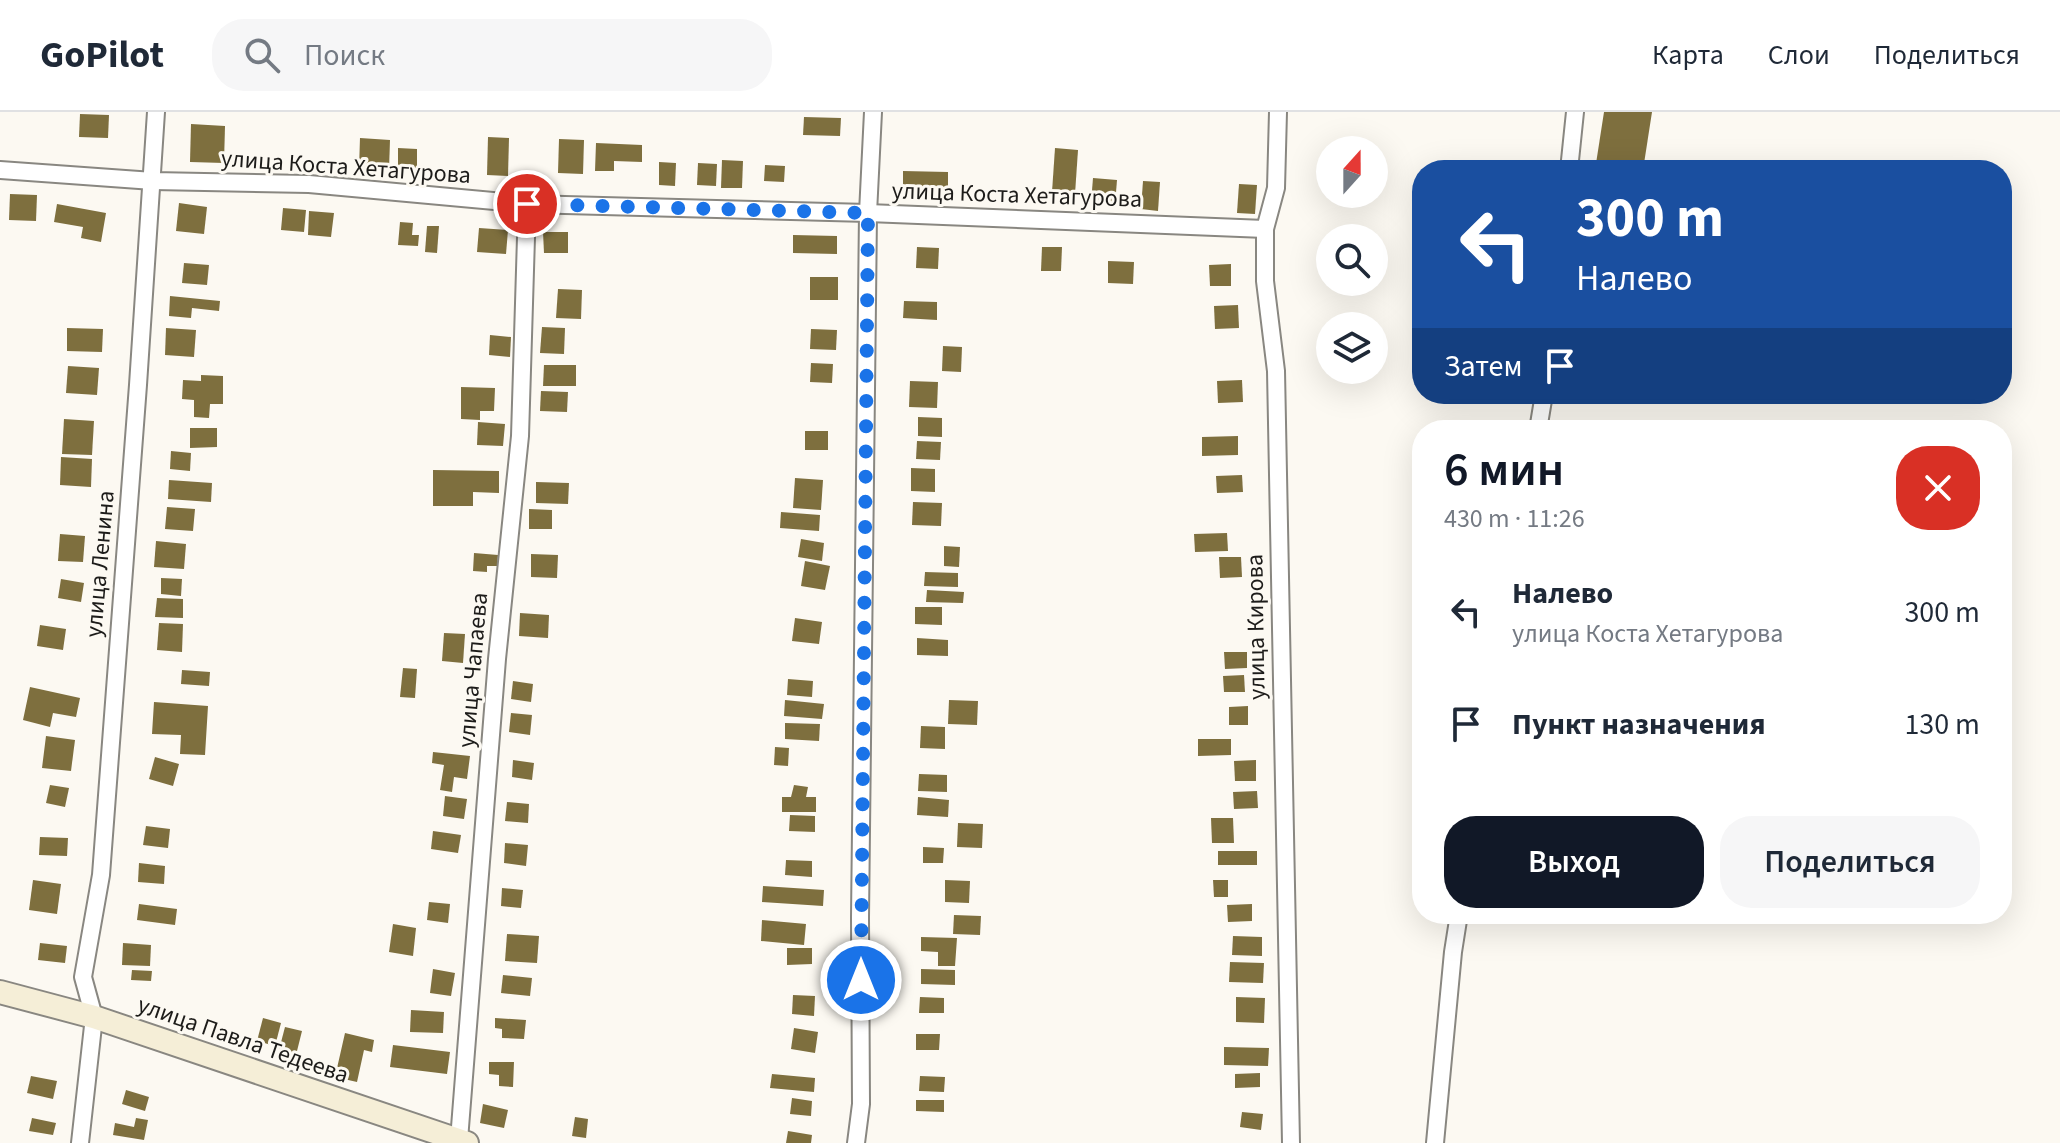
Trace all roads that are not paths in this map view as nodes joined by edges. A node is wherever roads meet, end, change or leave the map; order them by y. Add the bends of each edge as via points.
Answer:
1 (156, 112) edge
2 (873, 112) edge
3 (1278, 112) edge
4 (1575, 112) edge
5 (1570, 160) edge
6 (0, 170) edge
7 (153, 181) junction
8 (527, 204) junction
9 (868, 213) junction
10 (1265, 229) junction
11 (1457, 924) edge
12 (0, 992) edge
13 (94, 1017) junction
14 (463, 1142) edge
15 (80, 1143) edge
16 (856, 1143) edge
17 (1291, 1143) edge
18 (1435, 1143) edge

1 - 7 street, улица Ленина
2 - 9 street
3 - 10 street, улица Кирова via 1276,188
4 - 5 street
6 - 7 street, улица Коста Хетагурова
7 - 8 street, улица Коста Хетагурова via 309,184
7 - 13 street, улица Ленина via 101,875 83,977
8 - 9 street, улица Коста Хетагурова
8 - 14 street, улица Чапаева via 520,436 497,659
9 - 10 street, улица Коста Хетагурова
9 - 16 street via 861,1104
10 - 17 street, улица Кирова via 1265,281 1276,371
11 - 18 street
12 - 13 main road, улица Павла Тедеева
13 - 14 main road, улица Павла Тедеева
13 - 15 street

